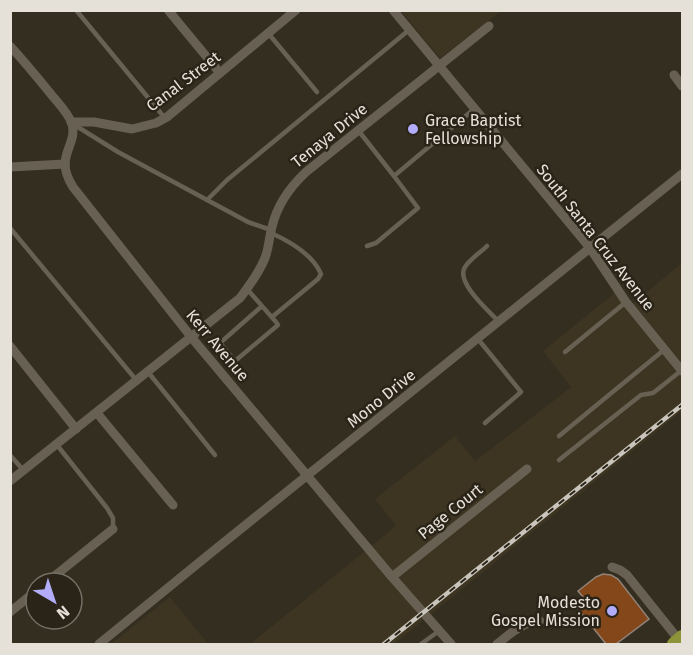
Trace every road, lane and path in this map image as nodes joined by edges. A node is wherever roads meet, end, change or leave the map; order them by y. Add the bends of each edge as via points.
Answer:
1 (76, 10) edge
2 (168, 10) edge
3 (296, 10) edge
4 (393, 10) edge
5 (285, 14) edge
6 (489, 26) dead end
7 (409, 30) junction
8 (268, 33) junction
9 (10, 46) edge
10 (439, 66) junction
11 (220, 73) junction
12 (674, 75) dead end
13 (682, 86) edge
14 (316, 92) dead end
15 (475, 109) junction
16 (164, 118) junction
17 (71, 123) junction
18 (358, 130) junction
19 (65, 164) junction
20 (12, 165) edge
21 (682, 174) edge
22 (394, 176) junction
23 (207, 200) junction
24 (10, 228) edge
25 (271, 232) junction
26 (367, 246) dead end
27 (487, 246) dead end
28 (590, 248) junction
29 (247, 289) junction
30 (626, 302) junction
31 (262, 306) junction
32 (272, 317) junction
33 (499, 322) junction
34 (192, 338) junction
35 (478, 339) junction
36 (10, 346) edge
37 (665, 349) junction
38 (565, 351) dead end
39 (682, 370) edge
40 (148, 372) junction
41 (137, 381) junction
42 (97, 413) junction
43 (485, 423) dead end
44 (76, 429) junction
45 (559, 436) dead end
46 (57, 445) junction
47 (10, 455) edge
48 (215, 455) dead end
49 (559, 460) dead end
50 (527, 469) dead end
51 (24, 471) junction
52 (308, 476) junction
53 (10, 481) edge
54 (173, 505) dead end
55 (113, 529) joint
56 (612, 567) dead end
57 (61, 571) edge
58 (392, 577) junction
59 (24, 601) edge
60 (10, 612) edge
61 (540, 621) dead end
62 (439, 631) junction
63 (678, 641) edge
64 (99, 645) edge
65 (421, 645) edge
66 (451, 645) edge
67 (497, 645) edge

1 - 16 lane
2 - 11 street
3 - 5 street, Canal Street
4 - 7 street, South Santa Cruz Avenue
5 - 8 street, Canal Street
6 - 10 street, Tenaya Drive
7 - 10 street, South Santa Cruz Avenue
7 - 23 lane
8 - 11 street, Canal Street
8 - 14 lane
9 - 17 street
10 - 15 street, South Santa Cruz Avenue
10 - 18 street, Tenaya Drive
11 - 16 street, Canal Street
12 - 13 street
15 - 22 lane
15 - 28 street, South Santa Cruz Avenue
16 - 17 street, Canal Street via 132,129 94,122
17 - 19 street
17 - 23 lane
18 - 22 lane
18 - 25 street, Tenaya Drive via 296,182 281,204
19 - 20 street
19 - 34 street, Kerr Avenue via 73,187
21 - 28 street, Mono Drive
22 - 26 lane via 418,208
23 - 25 lane
24 - 41 lane
25 - 29 street, Tenaya Drive via 265,258
25 - 32 lane via 303,252 321,274
27 - 33 lane via 464,267 463,278
28 - 30 street, South Santa Cruz Avenue
28 - 33 street, Mono Drive
29 - 31 lane
29 - 34 street, Tenaya Drive
30 - 37 street, South Santa Cruz Avenue
30 - 38 lane
31 - 32 lane
31 - 32 lane via 220,343 235,362 278,325
33 - 35 street, Mono Drive
34 - 40 street, Tenaya Drive
34 - 52 street, Kerr Avenue
35 - 43 lane via 521,392
35 - 52 street, Mono Drive
36 - 44 street
37 - 39 street, South Santa Cruz Avenue
37 - 45 lane
39 - 49 lane via 653,393 640,395
40 - 41 street, Tenaya Drive
40 - 48 lane
41 - 42 street, Tenaya Drive
42 - 44 street, Tenaya Drive
42 - 54 street
44 - 46 street, Tenaya Drive
46 - 51 street, Tenaya Drive
46 - 55 lane via 107,508 113,518
47 - 51 lane
50 - 58 street, Page Court
51 - 53 street, Tenaya Drive
52 - 58 street, Kerr Avenue
52 - 64 street, Mono Drive
55 - 57 street
56 - 63 street via 627,575
58 - 62 street, Kerr Avenue
59 - 60 street
61 - 67 street via 521,626
62 - 65 lane
62 - 66 street, Kerr Avenue

